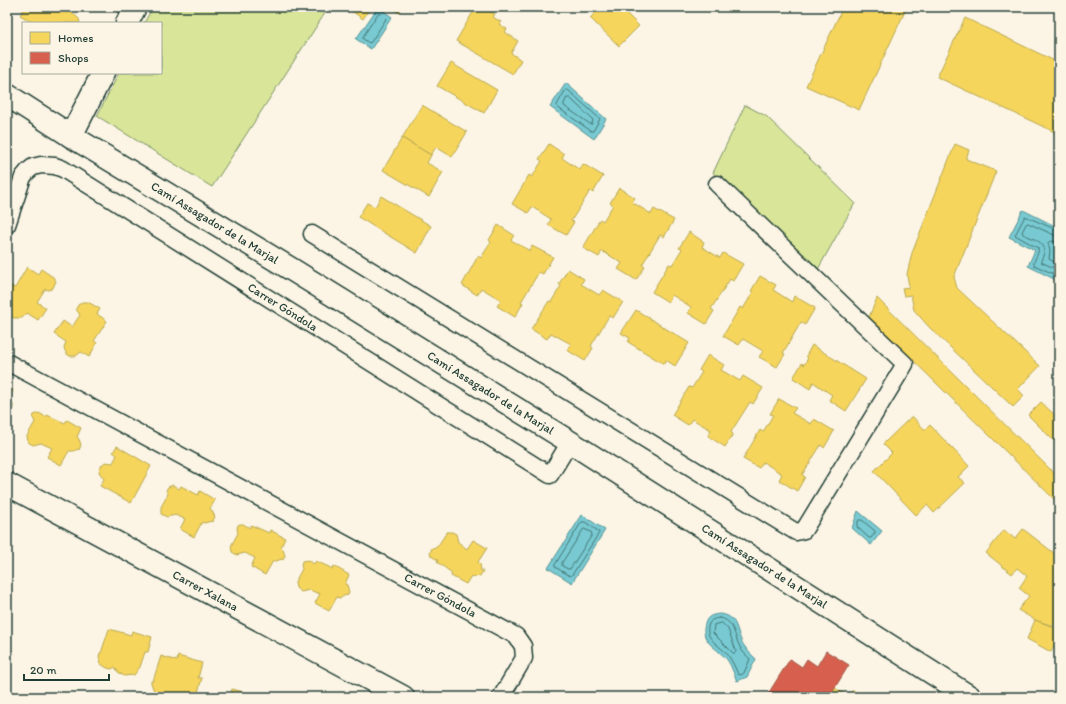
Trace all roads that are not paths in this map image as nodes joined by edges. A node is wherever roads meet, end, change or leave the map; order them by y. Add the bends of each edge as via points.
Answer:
1 (135, 7) edge
2 (128, 22) edge
3 (102, 74) edge
4 (7, 95) edge
5 (71, 136) junction
6 (717, 184) dead end
7 (7, 225) edge
8 (312, 234) dead end
9 (7, 362) edge
10 (570, 442) junction
11 (7, 484) edge
12 (403, 697) edge
13 (502, 697) edge
14 (970, 697) edge

1 - 2 street
3 - 5 street
4 - 5 street, Camí Assagador de la Marjal
5 - 10 street, Camí Assagador de la Marjal
6 - 8 lane via 905,364 804,530 796,532
7 - 10 lane, Carrer Góndola via 23,177 34,167 41,165 63,169 550,476
9 - 13 lane, Carrer Góndola via 516,636 523,646 524,658
10 - 14 street, Camí Assagador de la Marjal
11 - 12 street, Carrer Xalana

